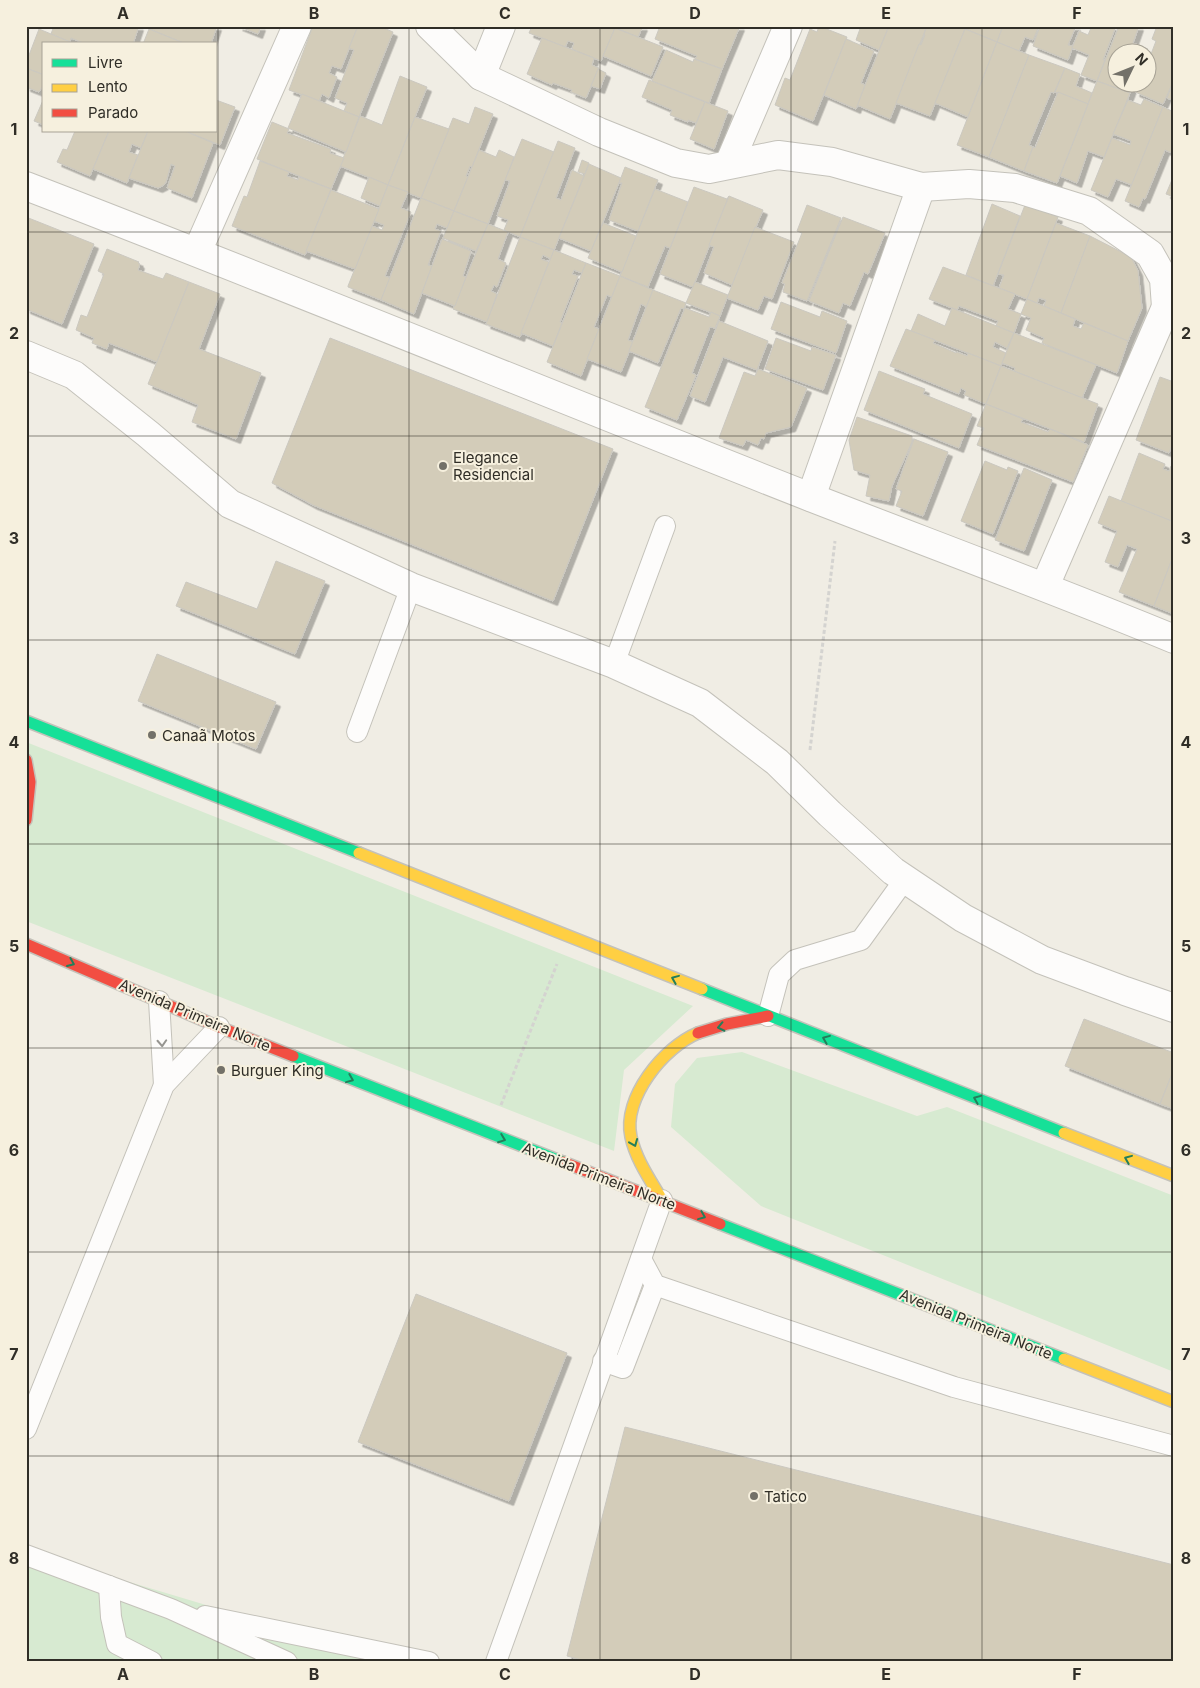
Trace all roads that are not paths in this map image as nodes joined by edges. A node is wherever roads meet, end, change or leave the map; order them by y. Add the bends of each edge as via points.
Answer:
1 (297, 26) edge
2 (430, 26) edge
3 (501, 26) edge
4 (788, 26) edge
5 (481, 76) junction
6 (729, 164) junction
7 (26, 186) edge
8 (921, 187) junction
9 (197, 252) junction
10 (1170, 309) edge
11 (26, 355) edge
12 (811, 497) junction
13 (665, 526) dead end
14 (1045, 586) junction
15 (411, 587) junction
16 (1174, 638) edge
17 (614, 664) junction
18 (26, 721) edge
19 (357, 732) dead end
20 (26, 760) edge
21 (26, 820) edge
22 (905, 879) junction
23 (26, 944) edge
24 (159, 1000) junction
25 (1174, 1008) edge
26 (768, 1016) junction
27 (219, 1027) junction
28 (164, 1085) junction
29 (1174, 1176) edge
30 (662, 1200) junction
31 (641, 1259) junction
32 (655, 1285) junction
33 (603, 1361) junction
34 (1174, 1402) edge
35 (26, 1429) edge
36 (1174, 1446) edge
37 (26, 1554) edge
38 (110, 1586) junction
39 (172, 1609) junction
40 (152, 1662) edge
41 (287, 1662) edge
42 (429, 1662) edge
43 (496, 1662) edge

1 - 9 street
2 - 5 street
3 - 5 street
4 - 6 street
5 - 6 street via 600,132 676,163 709,169
6 - 8 street via 778,156 832,162
7 - 9 street
8 - 10 street via 970,184 1015,188 1089,211 1150,254 1164,279
8 - 12 street
9 - 12 street
10 - 14 street
11 - 15 street via 74,375 230,504
12 - 14 street
13 - 17 lane
14 - 16 street
15 - 17 street
15 - 19 lane
17 - 22 street via 700,703 778,762 865,846
26 -> 18 main road
20 - 21 main road via 31,774
22 - 25 street via 963,918 1042,960
22 - 26 lane via 861,940 795,960 779,975
23 -> 24 main road, Avenida Primeira Norte
24 - 27 main road, Avenida Primeira Norte
24 -> 28 lane
29 -> 26 main road
26 -> 30 main road via 713,1028 688,1038 663,1057 644,1082 633,1103 629,1132
27 - 28 lane
27 -> 30 main road, Avenida Primeira Norte
28 - 35 lane
30 - 31 lane
30 -> 34 main road, Avenida Primeira Norte
31 - 32 lane
31 - 33 lane
32 - 33 lane via 623,1368
32 - 36 lane via 954,1387
33 - 43 lane
37 - 38 lane
38 - 39 lane
38 - 40 lane via 111,1617 117,1644
39 - 41 lane
39 - 42 lane

